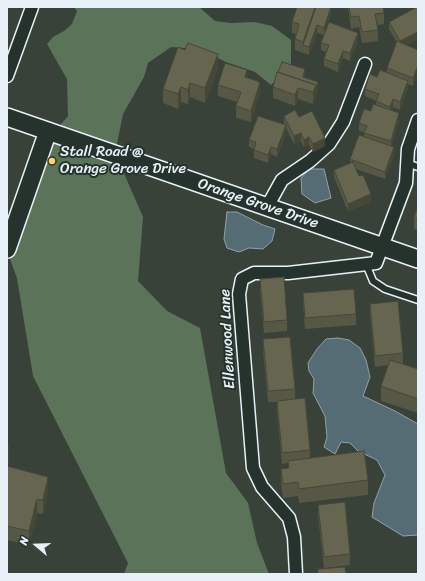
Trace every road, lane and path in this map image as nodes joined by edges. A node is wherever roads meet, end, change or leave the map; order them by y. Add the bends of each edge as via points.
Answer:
1 (32, 7) edge
2 (365, 64) dead end
3 (7, 76) edge
4 (7, 117) edge
5 (417, 126) edge
6 (48, 131) junction
7 (412, 165) edge
8 (267, 207) junction
9 (383, 247) junction
10 (7, 249) edge
11 (418, 259) edge
12 (366, 264) junction
13 (418, 300) edge
14 (296, 574) edge

1 - 3 street
2 - 8 street via 343,122 329,144 282,180
4 - 6 street, Orange Grove Drive
5 - 7 street via 408,149
6 - 8 street, Orange Grove Drive
6 - 10 street
7 - 9 street
8 - 9 street, Orange Grove Drive
9 - 11 street, Orange Grove Drive
9 - 12 street via 376,262
12 - 13 lane via 373,281 385,289
12 - 14 street, Ellenwood Lane via 288,273 254,273 242,279 240,301 253,468 262,487 289,518 294,537

